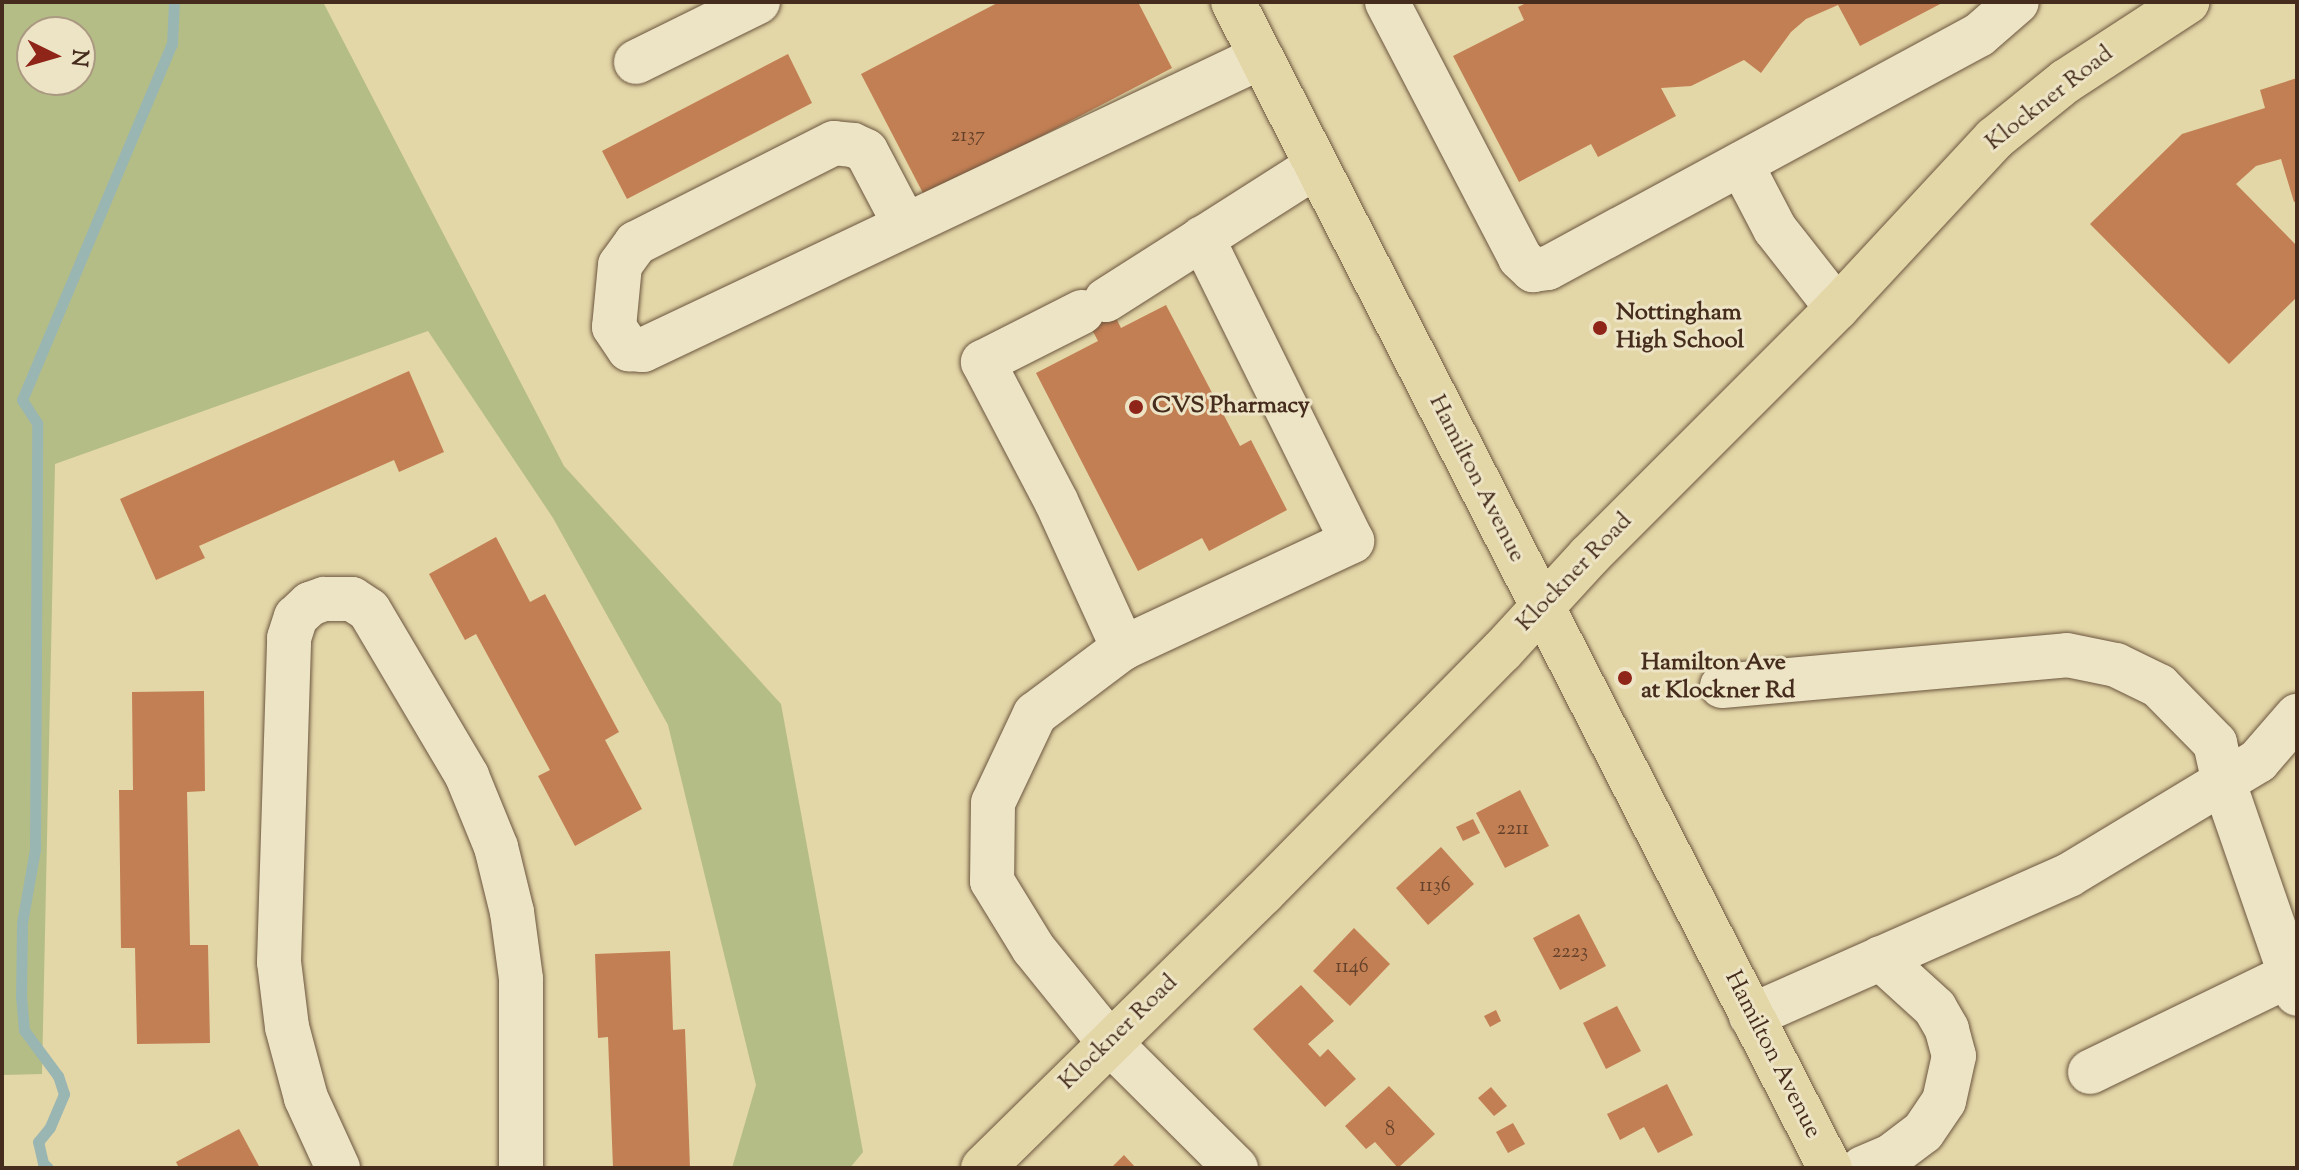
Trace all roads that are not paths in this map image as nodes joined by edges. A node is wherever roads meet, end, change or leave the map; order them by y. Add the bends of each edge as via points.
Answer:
1 (758, 2) edge
2 (1233, 2) edge
3 (1387, 2) edge
4 (2017, 2) edge
5 (2187, 2) edge
6 (1261, 57) junction
7 (636, 62) dead end
8 (1741, 164) junction
9 (1316, 166) junction
10 (904, 223) junction
11 (1202, 238) junction
12 (1837, 308) junction
13 (1541, 607) junction
14 (1123, 648) junction
15 (1722, 686) dead end
16 (2297, 716) edge
17 (2224, 783) junction
18 (1880, 958) junction
19 (2293, 984) edge
20 (1751, 1016) junction
21 (1109, 1042) junction
22 (2090, 1072) dead end
23 (338, 1168) edge
24 (521, 1168) edge
25 (983, 1168) edge
26 (1236, 1168) edge
27 (1830, 1168) edge
28 (1863, 1168) edge

1 - 7 street
2 - 6 main road, Hamilton Avenue
3 - 8 street via 1520,258 1533,270 1548,268
4 - 8 street via 1979,35
5 - 12 main road, Klockner Road via 2066,81 1994,139
6 - 9 main road, Hamilton Avenue
6 - 10 street
8 - 12 street via 1775,229
9 - 11 street
9 - 13 main road, Hamilton Avenue
10 - 10 street via 643,350 629,349 614,327 620,265 636,243 834,143 866,151
11 - 14 street via 1094,306 983,362 1056,501
11 - 14 street via 1352,541
12 - 13 main road, Klockner Road
13 - 20 main road, Hamilton Avenue
13 - 21 main road, Klockner Road via 1263,893
14 - 21 street via 1035,714 993,803 992,881 1033,948
15 - 17 street via 2067,655 2116,665 2159,686 2215,743
16 - 17 street via 2258,761
17 - 18 street via 2069,875
17 - 19 street
18 - 20 street
18 - 28 street via 1935,1008 1954,1056 1944,1101 1923,1132 1891,1156
19 - 22 street
20 - 27 main road, Hamilton Avenue
21 - 25 main road, Klockner Road
21 - 26 street
23 - 24 street via 306,1098 287,1027 279,962 289,638 296,617 324,599 352,599 369,610 467,776 496,847 521,979

